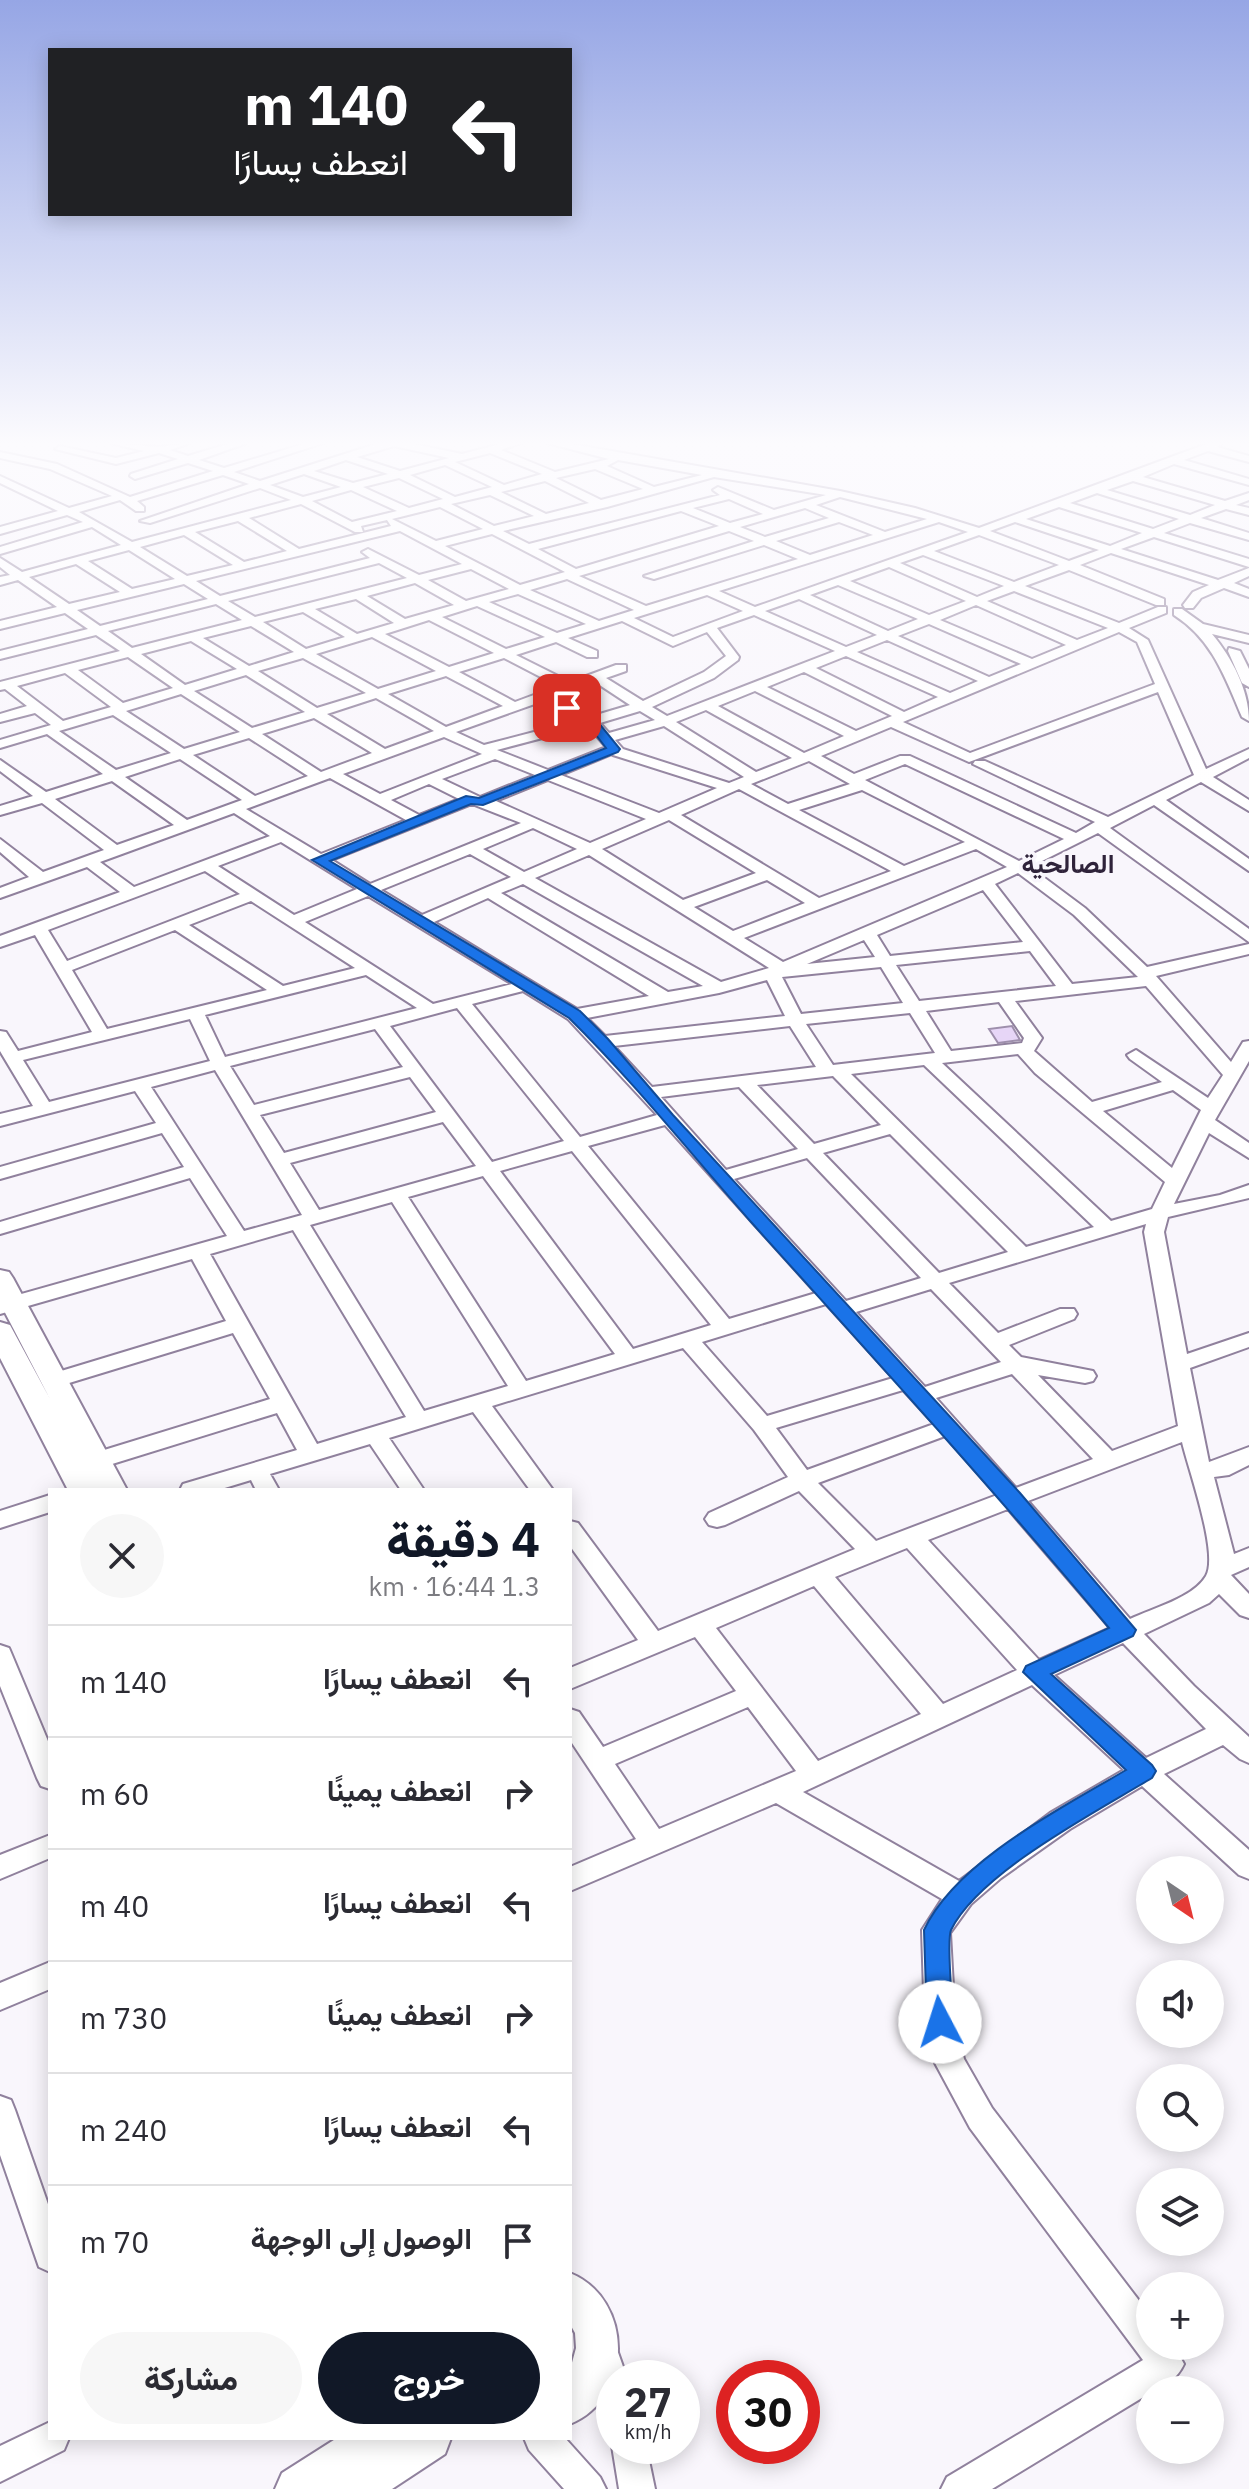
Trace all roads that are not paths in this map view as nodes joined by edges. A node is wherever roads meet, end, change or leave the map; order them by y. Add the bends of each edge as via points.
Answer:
1 (79, 559) edge
2 (155, 559) edge
3 (232, 559) edge
4 (272, 559) edge
5 (380, 559) joint
6 (462, 559) edge
7 (547, 559) edge
8 (620, 559) joint
9 (705, 559) edge
10 (809, 559) edge
11 (900, 559) edge
12 (945, 559) edge
13 (1051, 559) edge
14 (1088, 559) edge
15 (1141, 559) edge
16 (76, 560) junction
17 (0, 562) edge
18 (889, 563) junction
19 (473, 565) junction
20 (243, 566) junction
21 (1070, 566) junction
22 (1249, 572) edge
23 (572, 574) junction
24 (22, 575) junction
25 (759, 575) junction
26 (650, 576) junction
27 (188, 579) junction
28 (417, 579) junction
29 (0, 581) edge
30 (773, 581) dead end
31 (665, 582) dead end
32 (841, 582) junction
33 (1221, 584) junction
34 (1016, 587) junction
35 (679, 589) dead end
36 (520, 590) junction
37 (709, 591) junction
38 (130, 593) junction
39 (796, 593) junction
40 (1249, 593) edge
41 (358, 595) junction
42 (694, 595) junction
43 (220, 600) junction
44 (977, 602) junction
45 (472, 604) junction
46 (1161, 606) junction
47 (69, 608) junction
48 (304, 608) junction
49 (1186, 609) junction
50 (645, 610) junction
51 (754, 611) junction
52 (431, 616) junction
53 (623, 617) junction
54 (930, 620) junction
55 (254, 621) junction
56 (2, 623) edge
57 (404, 624) junction
58 (598, 625) junction
59 (709, 627) junction
60 (1118, 627) junction
61 (1203, 628) junction
62 (100, 630) junction
63 (1220, 630) junction
64 (374, 633) junction
65 (888, 636) junction
66 (193, 637) junction
67 (557, 638) junction
68 (357, 639) junction
69 (1249, 639) edge
70 (1077, 645) junction
71 (845, 652) junction
72 (131, 653) junction
73 (306, 654) junction
74 (505, 654) junction
75 (592, 654) dead end
76 (0, 655) edge
77 (1033, 664) junction
78 (804, 667) junction
79 (621, 668) dead end
80 (68, 669) junction
81 (247, 671) junction
82 (447, 672) junction
83 (596, 677) junction
84 (990, 682) junction
85 (1249, 683) edge
86 (4, 685) edge
87 (755, 686) junction
88 (1163, 686) junction
89 (569, 687) junction
90 (184, 690) junction
91 (377, 694) junction
92 (544, 696) junction
93 (951, 698) junction
94 (638, 705) junction
95 (707, 705) junction
96 (514, 707) junction
97 (37, 708) junction
98 (118, 709) junction
99 (315, 713) junction
100 (1249, 717) edge
101 (0, 718) edge
102 (898, 719) junction
103 (590, 720) junction
104 (663, 722) junction
105 (54, 728) junction
106 (445, 732) junction
107 (252, 733) junction
108 (855, 736) junction
109 (0, 744) edge
110 (609, 744) junction
111 (488, 752) junction
112 (1249, 753) edge
113 (184, 754) junction
114 (383, 754) junction
115 (806, 757) junction
116 (0, 764) edge
117 (980, 764) dead end
118 (325, 775) junction
119 (549, 775) junction
120 (115, 776) junction
121 (1202, 776) junction
122 (430, 779) junction
123 (742, 783) junction
124 (856, 783) junction
125 (1249, 789) edge
126 (1229, 794) junction
127 (45, 798) junction
128 (379, 799) junction
129 (1155, 799) junction
130 (475, 801) junction
131 (244, 805) junction
132 (1249, 807) edge
133 (786, 809) junction
134 (0, 811) edge
135 (664, 817) junction
136 (417, 820) junction
137 (533, 823) junction
138 (1102, 824) junction
139 (186, 826) junction
140 (281, 837) junction
141 (1075, 838) junction
142 (977, 843) junction
143 (471, 848) junction
144 (591, 849) junction
145 (4, 851) edge
146 (115, 851) junction
147 (319, 860) junction
148 (89, 861) junction
149 (206, 865) junction
150 (1249, 866) edge
151 (1018, 867) junction
152 (901, 870) junction
153 (768, 874) junction
154 (523, 877) junction
155 (40, 878) junction
156 (986, 883) junction
157 (366, 890) junction
158 (489, 892) junction
159 (0, 893) edge
160 (132, 893) junction
161 (252, 895) junction
162 (816, 903) junction
163 (682, 906) junction
164 (292, 921) junction
165 (423, 921) junction
166 (176, 924) junction
167 (39, 928) junction
168 (867, 932) junction
169 (732, 937) junction
170 (1249, 937) edge
171 (0, 942) edge
172 (1034, 946) junction
173 (1249, 949) edge
174 (884, 961) junction
175 (63, 968) junction
176 (368, 970) junction
177 (780, 971) junction
178 (1149, 976) junction
179 (528, 985) junction
180 (719, 988) junction
181 (1067, 989) junction
182 (280, 991) junction
183 (1004, 997) junction
184 (665, 998) junction
185 (461, 1002) junction
186 (912, 1007) junction
187 (431, 1010) junction
188 (195, 1012) junction
189 (574, 1015) junction
190 (795, 1020) junction
191 (379, 1023) junction
192 (102, 1034) junction
193 (0, 1036) edge
194 (602, 1042) junction
195 (1023, 1049) junction
196 (1136, 1055) dead end
197 (13, 1057) junction
198 (938, 1059) junction
199 (1243, 1063) edge
200 (220, 1064) junction
201 (414, 1070) junction
202 (833, 1071) junction
203 (744, 1082) junction
204 (140, 1084) junction
205 (1176, 1084) junction
206 (646, 1093) junction
207 (44, 1109) junction
208 (1089, 1109) junction
209 (249, 1112) junction
210 (447, 1115) junction
211 (1208, 1116) junction
212 (667, 1118) junction
213 (0, 1120) edge
214 (167, 1126) junction
215 (894, 1127) junction
216 (1249, 1130) edge
217 (1228, 1137) junction
218 (576, 1144) junction
219 (811, 1150) junction
220 (1249, 1152) edge
221 (279, 1160) junction
222 (488, 1169) junction
223 (195, 1170) junction
224 (0, 1173) edge
225 (721, 1177) junction
226 (1177, 1182) junction
227 (1249, 1191) edge
228 (397, 1195) junction
229 (1160, 1213) junction
230 (306, 1220) junction
231 (0, 1228) edge
232 (1108, 1229) junction
233 (239, 1239) junction
234 (198, 1251) junction
235 (1022, 1255) junction
236 (936, 1280) junction
237 (4, 1296) edge
238 (836, 1302) junction
239 (1067, 1314) dead end
240 (239, 1324) junction
241 (725, 1328) junction
242 (0, 1331) edge
243 (687, 1339) junction
244 (1249, 1340) edge
245 (996, 1342) junction
246 (628, 1357) junction
247 (1018, 1364) junction
248 (1177, 1365) junction
249 (1085, 1376) dead end
250 (56, 1380) junction
251 (914, 1388) junction
252 (521, 1390) junction
253 (283, 1403) junction
254 (478, 1403) junction
255 (419, 1421) junction
256 (762, 1425) junction
257 (948, 1427) junction
258 (1190, 1430) junction
259 (375, 1434) junction
260 (311, 1454) junction
261 (1249, 1455) edge
262 (96, 1461) junction
263 (1108, 1461) junction
264 (1200, 1470) junction
265 (262, 1480) edge
266 (802, 1480) junction
267 (82, 1488) edge
268 (111, 1488) edge
269 (205, 1488) edge
270 (412, 1488) edge
271 (541, 1488) edge
272 (1013, 1498) junction
273 (48, 1504) edge
274 (717, 1519) dead end
275 (0, 1520) edge
276 (572, 1534) edge
277 (911, 1537) junction
278 (872, 1552) junction
279 (1249, 1557) edge
280 (1221, 1573) junction
281 (819, 1575) junction
282 (1249, 1609) edge
283 (700, 1625) junction
284 (1125, 1630) junction
285 (654, 1644) junction
286 (0, 1655) edge
287 (1034, 1672) junction
288 (572, 1678) edge
289 (752, 1695) junction
290 (938, 1717) junction
291 (572, 1722) edge
292 (40, 1727) edge
293 (1225, 1732) junction
294 (1249, 1752) edge
295 (598, 1760) junction
296 (48, 1768) edge
297 (1144, 1771) junction
298 (814, 1775) junction
299 (777, 1790) junction
300 (653, 1842) junction
301 (48, 1847) edge
302 (0, 1867) edge
303 (1249, 1867) edge
304 (572, 1878) edge
305 (961, 1896) junction
306 (48, 1976) edge
307 (0, 1997) edge
308 (0, 2110) edge
309 (48, 2250) edge
310 (572, 2296) edge
311 (1136, 2323) edge
312 (599, 2345) junction
313 (604, 2360) edge
314 (1164, 2360) edge
315 (572, 2400) edge
316 (48, 2440) edge
317 (375, 2440) edge
318 (426, 2440) edge
319 (543, 2440) edge
320 (632, 2464) edge
321 (0, 2465) edge
322 (298, 2489) edge
323 (351, 2489) edge
324 (588, 2489) edge
325 (637, 2489) edge
326 (959, 2489) edge

1 - 16 street
2 - 27 street
3 - 20 street
4 - 20 street
5 - 28 street
5 - 43 street
6 - 19 street
7 - 23 street
8 - 23 street
8 - 26 street
9 - 26 street
10 - 25 street
11 - 18 street
12 - 34 street
13 - 21 street
14 - 21 street
15 - 33 street
16 - 24 street
16 - 38 street
17 - 24 street
18 - 32 street
18 - 44 street
19 - 28 street
19 - 36 street
20 - 27 street
21 - 34 street
21 - 46 street
22 - 33 street
23 - 36 street
23 - 50 street
24 - 29 street
24 - 47 street
25 - 30 street
25 - 37 street
26 - 31 street
27 - 38 street
27 - 43 street
28 - 41 street
28 - 45 street
32 - 39 street
32 - 54 street
33 - 40 street
33 - 49 street via 1197,595
34 - 44 street
34 - 60 street
35 - 42 street
36 - 45 street
36 - 58 street
37 - 42 street
37 - 51 street
38 - 47 street
39 - 51 street
39 - 65 street
41 - 48 street
41 - 57 street
42 - 50 street
43 - 55 street
43 - 62 street
44 - 54 street
44 - 70 street
45 - 52 street
45 - 67 street
46 - 49 street
46 - 60 street
47 - 56 street
47 - 62 street
48 - 55 street
48 - 68 street
49 - 61 street
49 - 63 street
50 - 53 street
51 - 59 street
51 - 71 street
52 - 57 street
52 - 74 street
53 - 58 street
53 - 59 street via 673,642
54 - 65 street
54 - 77 street
55 - 66 street
55 - 73 street
57 - 64 street
58 - 67 street
59 - 94 street via 733,657 717,671
60 - 70 street
60 - 88 street via 1142,640
61 - 63 street
61 - 100 street
62 - 72 street
62 - 76 street
63 - 69 street
63 - 85 street
64 - 68 street
64 - 82 street
65 - 71 street
65 - 84 street
66 - 72 street
66 - 81 street
67 - 74 street
67 - 75 street
68 - 73 street
70 - 77 street
71 - 78 street
71 - 93 street
72 - 80 street
72 - 90 street
73 - 81 street
73 - 91 street
74 - 82 street
74 - 89 street
77 - 84 street
78 - 87 street
78 - 102 street
79 - 83 street
80 - 86 street
80 - 98 street
81 - 90 street
81 - 99 street
82 - 91 street
82 - 96 street
83 - 89 street
83 - 94 street
84 - 93 street
86 - 97 street
87 - 95 street
87 - 108 street
88 - 102 street via 969,758
88 - 121 street
89 - 92 street
90 - 98 street
90 - 107 street
91 - 99 street
91 - 106 street
92 - 96 street
92 - 103 street
93 - 102 street
94 - 103 street
94 - 104 street
95 - 104 street
95 - 115 street
96 - 106 street
97 - 101 street
97 - 105 street
98 - 105 street
98 - 113 street
99 - 107 street
99 - 114 street
102 - 108 street
103 - 110 street
103 - 111 street
104 - 110 street
104 - 123 street
105 - 109 street
105 - 120 street
106 - 111 street
106 - 114 street
107 - 113 street
107 - 118 street
108 - 115 street
110 - 119 street
110 - 123 street
111 - 119 street
111 - 122 street
112 - 121 street
113 - 120 street
113 - 131 street
114 - 118 street
115 - 123 street
115 - 124 street
116 - 127 street
117 - 138 street
118 - 128 street
118 - 131 street
119 - 130 street
119 - 135 street
120 - 127 street
120 - 139 street
121 - 126 street
121 - 129 street
122 - 128 street
122 - 130 street
123 - 133 street
123 - 135 street
124 - 133 street
124 - 141 street via 905,759
124 - 142 street
125 - 126 street
126 - 132 street
127 - 134 street
127 - 146 street
128 - 136 street
129 - 138 street
129 - 150 street
130 - 136 street
130 - 137 street
131 - 139 street
131 - 140 street
133 - 152 street
135 - 144 street
135 - 153 street
136 - 147 street
137 - 143 street
137 - 144 street
138 - 141 street
138 - 170 street
139 - 146 street
140 - 147 street
140 - 149 street
141 - 151 street
142 - 151 street
142 - 152 street
143 - 154 street
143 - 157 street
144 - 154 street
144 - 163 street
145 - 155 street
146 - 148 street
147 - 157 street
148 - 155 street
148 - 160 street
149 - 160 street
149 - 161 street
151 - 156 street
151 - 178 street via 1060,895
152 - 162 street
153 - 162 street
153 - 163 street
154 - 158 street
154 - 180 street
155 - 159 street
156 - 168 street
156 - 172 street
157 - 164 street
157 - 165 street
158 - 165 street
158 - 184 street
160 - 167 street
161 - 164 street
161 - 166 street
162 - 169 street
163 - 169 street
164 - 176 street
165 - 179 street
166 - 175 street
166 - 182 street
167 - 171 street
167 - 175 street
168 - 174 street
168 - 177 street
169 - 177 street
172 - 174 street
172 - 181 street
173 - 178 street
174 - 177 street
174 - 186 street
175 - 192 street
176 - 182 street
176 - 187 street
177 - 180 street
177 - 190 street
178 - 181 street
178 - 199 street
179 - 185 street
179 - 189 street
180 - 184 street
181 - 183 street
182 - 188 street
183 - 186 street
183 - 195 street via 1033,1038
184 - 189 street
185 - 187 street
185 - 218 street
186 - 190 street
186 - 198 street
187 - 191 street
188 - 192 street
188 - 200 street
189 - 194 street
190 - 194 street
190 - 202 street
191 - 200 street
191 - 201 street
192 - 197 street
193 - 197 street
194 - 206 street
195 - 198 street
195 - 208 street
196 - 205 street
197 - 207 street
198 - 202 street
198 - 232 street
199 - 211 street
200 - 204 street
200 - 209 street
201 - 209 street
201 - 210 street
202 - 203 street
202 - 215 street
203 - 206 street
203 - 219 street
204 - 207 street
204 - 214 street
205 - 208 street
205 - 211 street
206 - 212 street
207 - 213 street
208 - 226 street
209 - 221 street
210 - 221 street
210 - 222 street
211 - 217 street
211 - 226 street
212 - 218 street
212 - 225 street
214 - 223 street
214 - 224 street
215 - 219 street
215 - 235 street
216 - 217 street
217 - 220 street
218 - 222 street
218 - 241 street
219 - 225 street
219 - 236 street
221 - 230 street
222 - 228 street
222 - 246 street
223 - 231 street
223 - 233 street
225 - 238 street
226 - 229 street
227 - 229 street
228 - 230 street
228 - 252 street
229 - 232 street
229 - 248 street via 1155,1251
230 - 233 street
230 - 255 street
232 - 235 street
233 - 234 street
234 - 237 street
234 - 240 street
235 - 236 street
236 - 238 street
236 - 245 street
237 - 250 main road
238 - 241 street
238 - 251 street
239 - 245 street
240 - 250 street
240 - 253 street
241 - 243 street
242 - 267 main road
243 - 246 street
243 - 256 street
244 - 248 street
245 - 247 street
246 - 252 street
247 - 249 street
247 - 251 street
247 - 263 street
248 - 258 street
250 - 262 main road
251 - 256 street
251 - 257 street
252 - 254 street
253 - 260 street
253 - 262 street
254 - 255 street
254 - 271 street
255 - 259 street
256 - 266 street
257 - 266 street
257 - 272 street
258 - 263 street
258 - 264 street
259 - 260 street
259 - 270 street
260 - 265 street
261 - 264 street via 1221,1469
262 - 268 main road
263 - 272 street
264 - 280 street via 1222,1554
265 - 269 street
266 - 274 street
266 - 278 street
272 - 277 street
272 - 284 street
273 - 275 street
276 - 285 street
277 - 278 street
277 - 287 street
278 - 281 street
279 - 280 street
280 - 282 street
280 - 284 street via 1200,1597
281 - 283 street
281 - 290 street
283 - 285 street
283 - 289 street
284 - 287 street
284 - 293 street
285 - 288 street
286 - 292 street
287 - 290 street
287 - 297 street
289 - 295 street
289 - 298 street
290 - 298 street
291 - 295 street
292 - 296 street
293 - 294 street
293 - 297 street
295 - 300 street
297 - 303 street
297 - 305 street via 1060,1821
298 - 299 street
299 - 300 street
299 - 305 street
300 - 304 street
301 - 302 street
305 - 311 street via 936,1930 940,2022 950,2063 981,2118
306 - 307 street
308 - 309 street
310 - 312 main road via 593,2319
312 - 313 street
312 - 315 main road via 590,2381
314 - 326 street via 1167,2364
316 - 321 street
317 - 322 main road
318 - 323 main road
319 - 324 street
320 - 325 street

